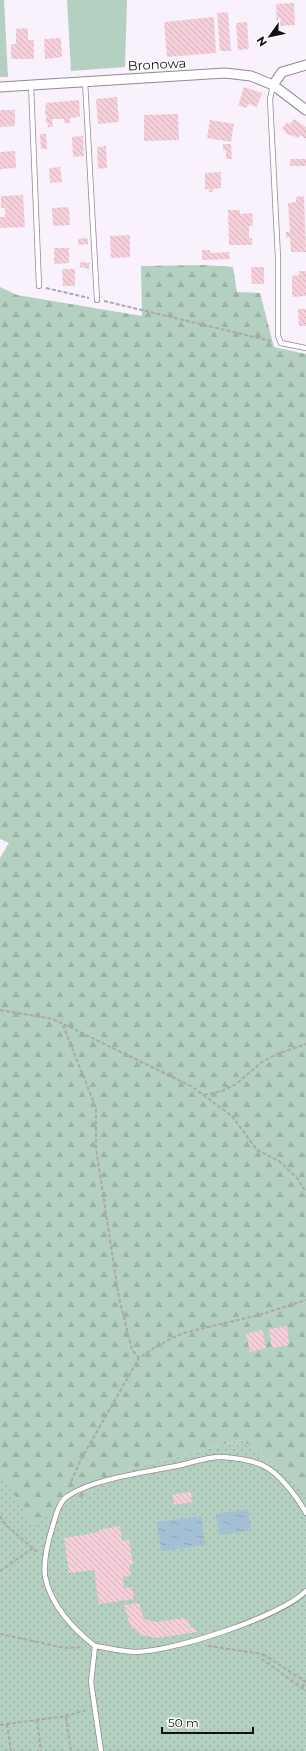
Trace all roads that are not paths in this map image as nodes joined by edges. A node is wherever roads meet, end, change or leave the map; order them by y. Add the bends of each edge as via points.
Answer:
1 (306, 65) edge
2 (85, 81) junction
3 (31, 84) junction
4 (273, 85) junction
5 (0, 87) edge
6 (306, 110) edge
7 (39, 286) road end
8 (97, 300) road end
9 (306, 348) edge
10 (306, 1513) edge
11 (306, 1591) edge
12 (95, 1646) junction
13 (101, 1751) edge

1 - 4 street via 282,72
2 - 3 street, Bronowa
2 - 4 street, Bronowa via 225,73 251,76
2 - 8 lane
3 - 5 street, Bronowa
3 - 7 lane
4 - 6 street, Bronowa
4 - 9 lane via 270,98 278,258 278,336 281,343
10 - 12 lane via 283,1482 264,1466 222,1457 118,1478 92,1485 67,1496 54,1520 45,1559 45,1576 58,1607 77,1632
11 - 12 lane via 299,1598 274,1612 203,1639 157,1650 134,1652
12 - 13 lane via 91,1682

